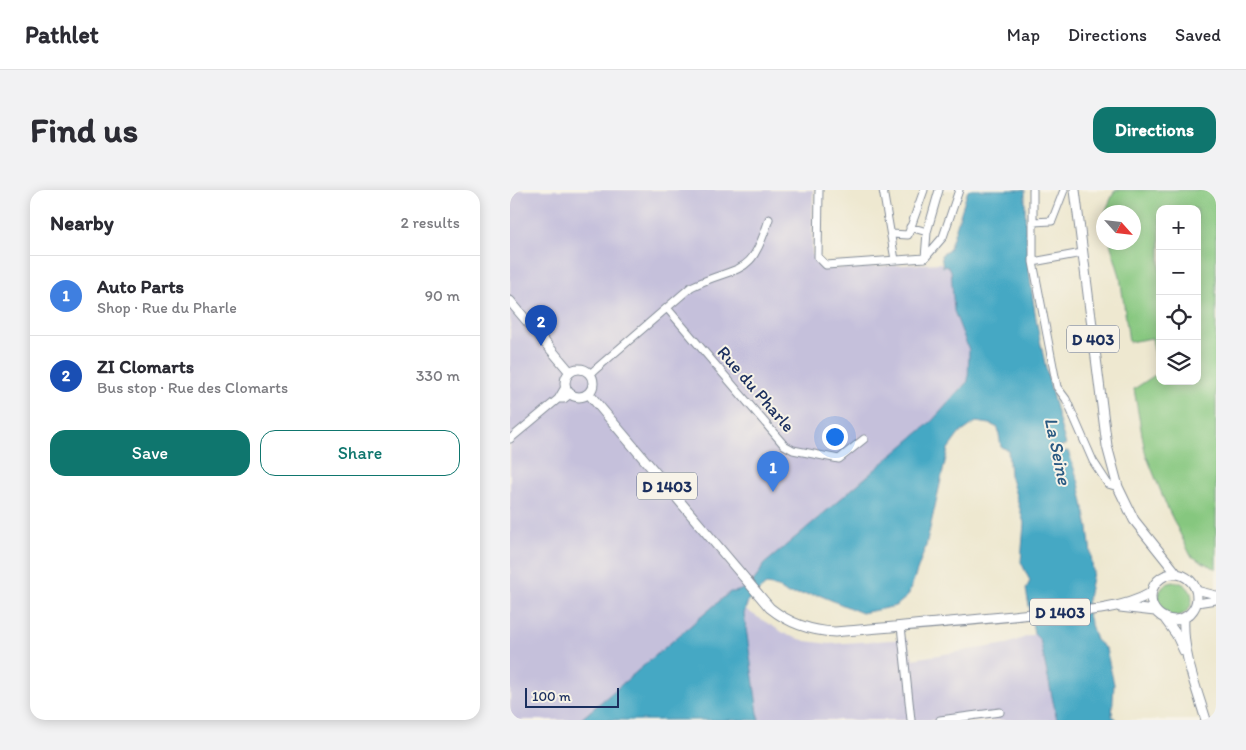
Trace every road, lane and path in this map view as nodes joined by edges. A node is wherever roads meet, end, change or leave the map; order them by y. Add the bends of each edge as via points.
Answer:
1 (819, 190) edge
2 (883, 190) edge
3 (924, 190) edge
4 (939, 190) edge
5 (959, 190) edge
6 (1033, 190) edge
7 (1064, 190) edge
8 (1075, 190) edge
9 (769, 219) dead end
10 (1032, 222) junction
11 (910, 227) junction
12 (927, 232) junction
13 (891, 234) junction
14 (1082, 253) junction
15 (925, 258) junction
16 (895, 260) junction
17 (1033, 262) junction
18 (510, 301) edge
19 (667, 308) junction
20 (570, 372) junction
21 (590, 374) junction
22 (567, 391) junction
23 (589, 394) junction
24 (510, 439) edge
25 (864, 439) dead end
26 (1118, 487) junction
27 (1161, 553) junction
28 (1177, 574) junction
29 (1162, 577) junction
30 (1196, 590) junction
31 (1151, 592) junction
32 (1216, 595) edge
33 (1216, 600) edge
34 (1197, 603) junction
35 (1118, 606) junction
36 (1155, 611) junction
37 (1184, 618) junction
38 (1165, 619) junction
39 (901, 626) junction
40 (1189, 663) junction
41 (1000, 712) dead end
42 (911, 720) edge
43 (940, 720) edge
44 (1206, 720) edge

1 - 16 street via 818,257 826,265
2 - 13 street
3 - 11 street
4 - 12 street
5 - 15 street via 943,237
6 - 10 street
7 - 10 street via 1052,221
8 - 14 main road, D 403
9 - 19 street via 757,252 742,269 691,287
10 - 17 street
11 - 12 street
11 - 13 street via 908,235
12 - 15 street
13 - 16 street
14 - 17 street
14 - 26 main road, D 403 via 1107,446
15 - 16 street
17 - 26 street via 1057,387 1066,399 1093,461 1108,484
18 - 20 main road
19 - 21 street
19 - 25 street, Rue du Pharle via 784,445 793,450 839,459
20 - 21 main road via 578,369
20 - 22 main road via 565,379
21 - 23 main road via 593,386
22 - 23 main road via 577,398
22 - 24 street
23 - 39 main road, D 1403 via 744,579 781,617 810,629 835,632
26 - 27 main road, D 403 via 1134,520
27 - 28 main road, D 403
27 - 29 main road
28 - 29 main road
28 - 30 main road via 1189,579
29 - 31 main road
30 - 32 street
30 - 34 main road
31 - 35 main road, D 1403 via 1139,600
31 - 36 main road
33 - 34 street
34 - 37 main road
35 - 36 main road, D 1403
35 - 39 main road, D 1403
36 - 38 main road
37 - 38 main road
37 - 40 main road
38 - 40 main road
39 - 42 street
40 - 44 main road
41 - 43 street

